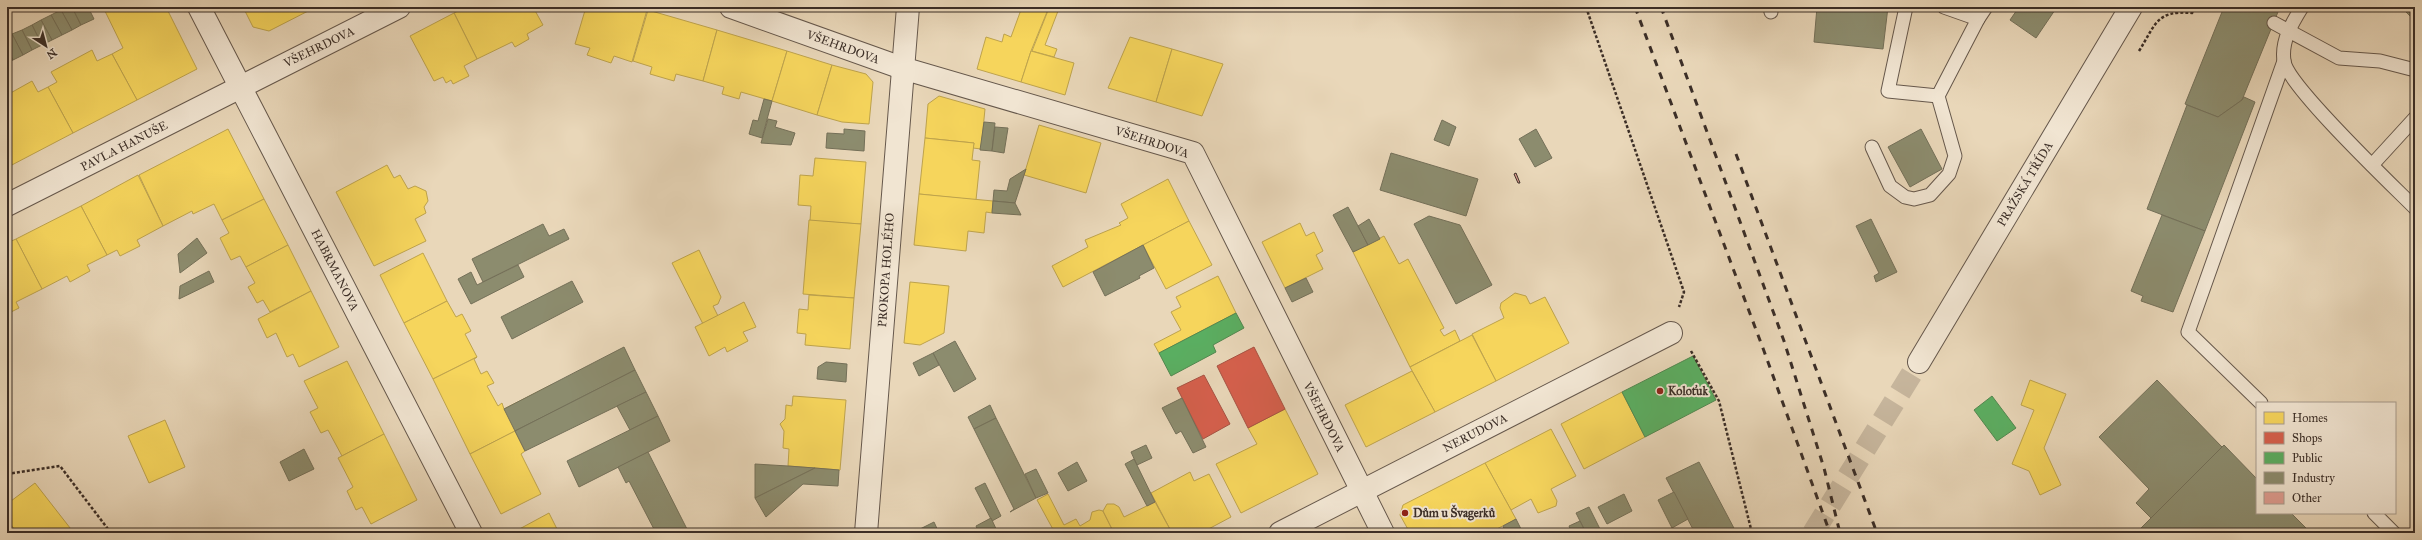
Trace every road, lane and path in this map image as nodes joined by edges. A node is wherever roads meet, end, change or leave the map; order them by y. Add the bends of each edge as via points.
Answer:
1 (199, 7) edge
2 (399, 7) edge
3 (731, 7) edge
4 (908, 7) edge
5 (1586, 7) edge
6 (1906, 7) edge
7 (1944, 7) edge
8 (1986, 7) edge
9 (2131, 7) edge
10 (2302, 7) edge
11 (1978, 19) junction
12 (2274, 23) dead end
13 (2287, 32) junction
14 (2284, 61) junction
15 (902, 68) junction
16 (2415, 70) edge
17 (240, 86) junction
18 (1938, 96) junction
19 (2415, 118) edge
20 (1872, 147) dead end
21 (2372, 165) junction
22 (7, 205) edge
23 (2415, 208) edge
24 (1684, 292) dead end
25 (1671, 333) joint
26 (1919, 362) tunnel mouth
27 (2260, 402) edge
28 (7, 474) edge
29 (1362, 491) junction
30 (2375, 514) edge
31 (111, 533) edge
32 (472, 533) edge
33 (866, 533) edge
34 (1280, 533) edge
35 (1383, 533) edge
36 (1752, 533) edge
37 (2394, 533) edge

1 - 17 street, HABRMANOVA
2 - 17 street, VŠEHRDOVA
3 - 15 street, VŠEHRDOVA
4 - 15 street, PROKOPA HOLÉHO
5 - 24 path
6 - 18 lane via 1888,91
7 - 11 lane
8 - 11 lane
9 - 26 street, PRAŽSKÁ TŘÍDA
10 - 13 lane
11 - 18 lane
12 - 13 lane
13 - 14 lane
13 - 16 lane via 2339,58 2380,61
14 - 21 lane via 2302,91
14 - 27 lane via 2188,332
15 - 29 street, VŠEHRDOVA via 1193,153
15 - 33 street, PROKOPA HOLÉHO
17 - 22 street, PAVLA HANUŠE
17 - 32 street, HABRMANOVA
18 - 20 lane via 1955,156 1949,174 1930,195 1914,199 1905,197 1890,186
19 - 21 lane
21 - 23 lane
25 - 29 street, NERUDOVA
25 - 36 path via 1694,354 1719,401
28 - 31 path via 60,466
29 - 34 street, NERUDOVA
29 - 35 street, VŠEHRDOVA
30 - 37 lane

